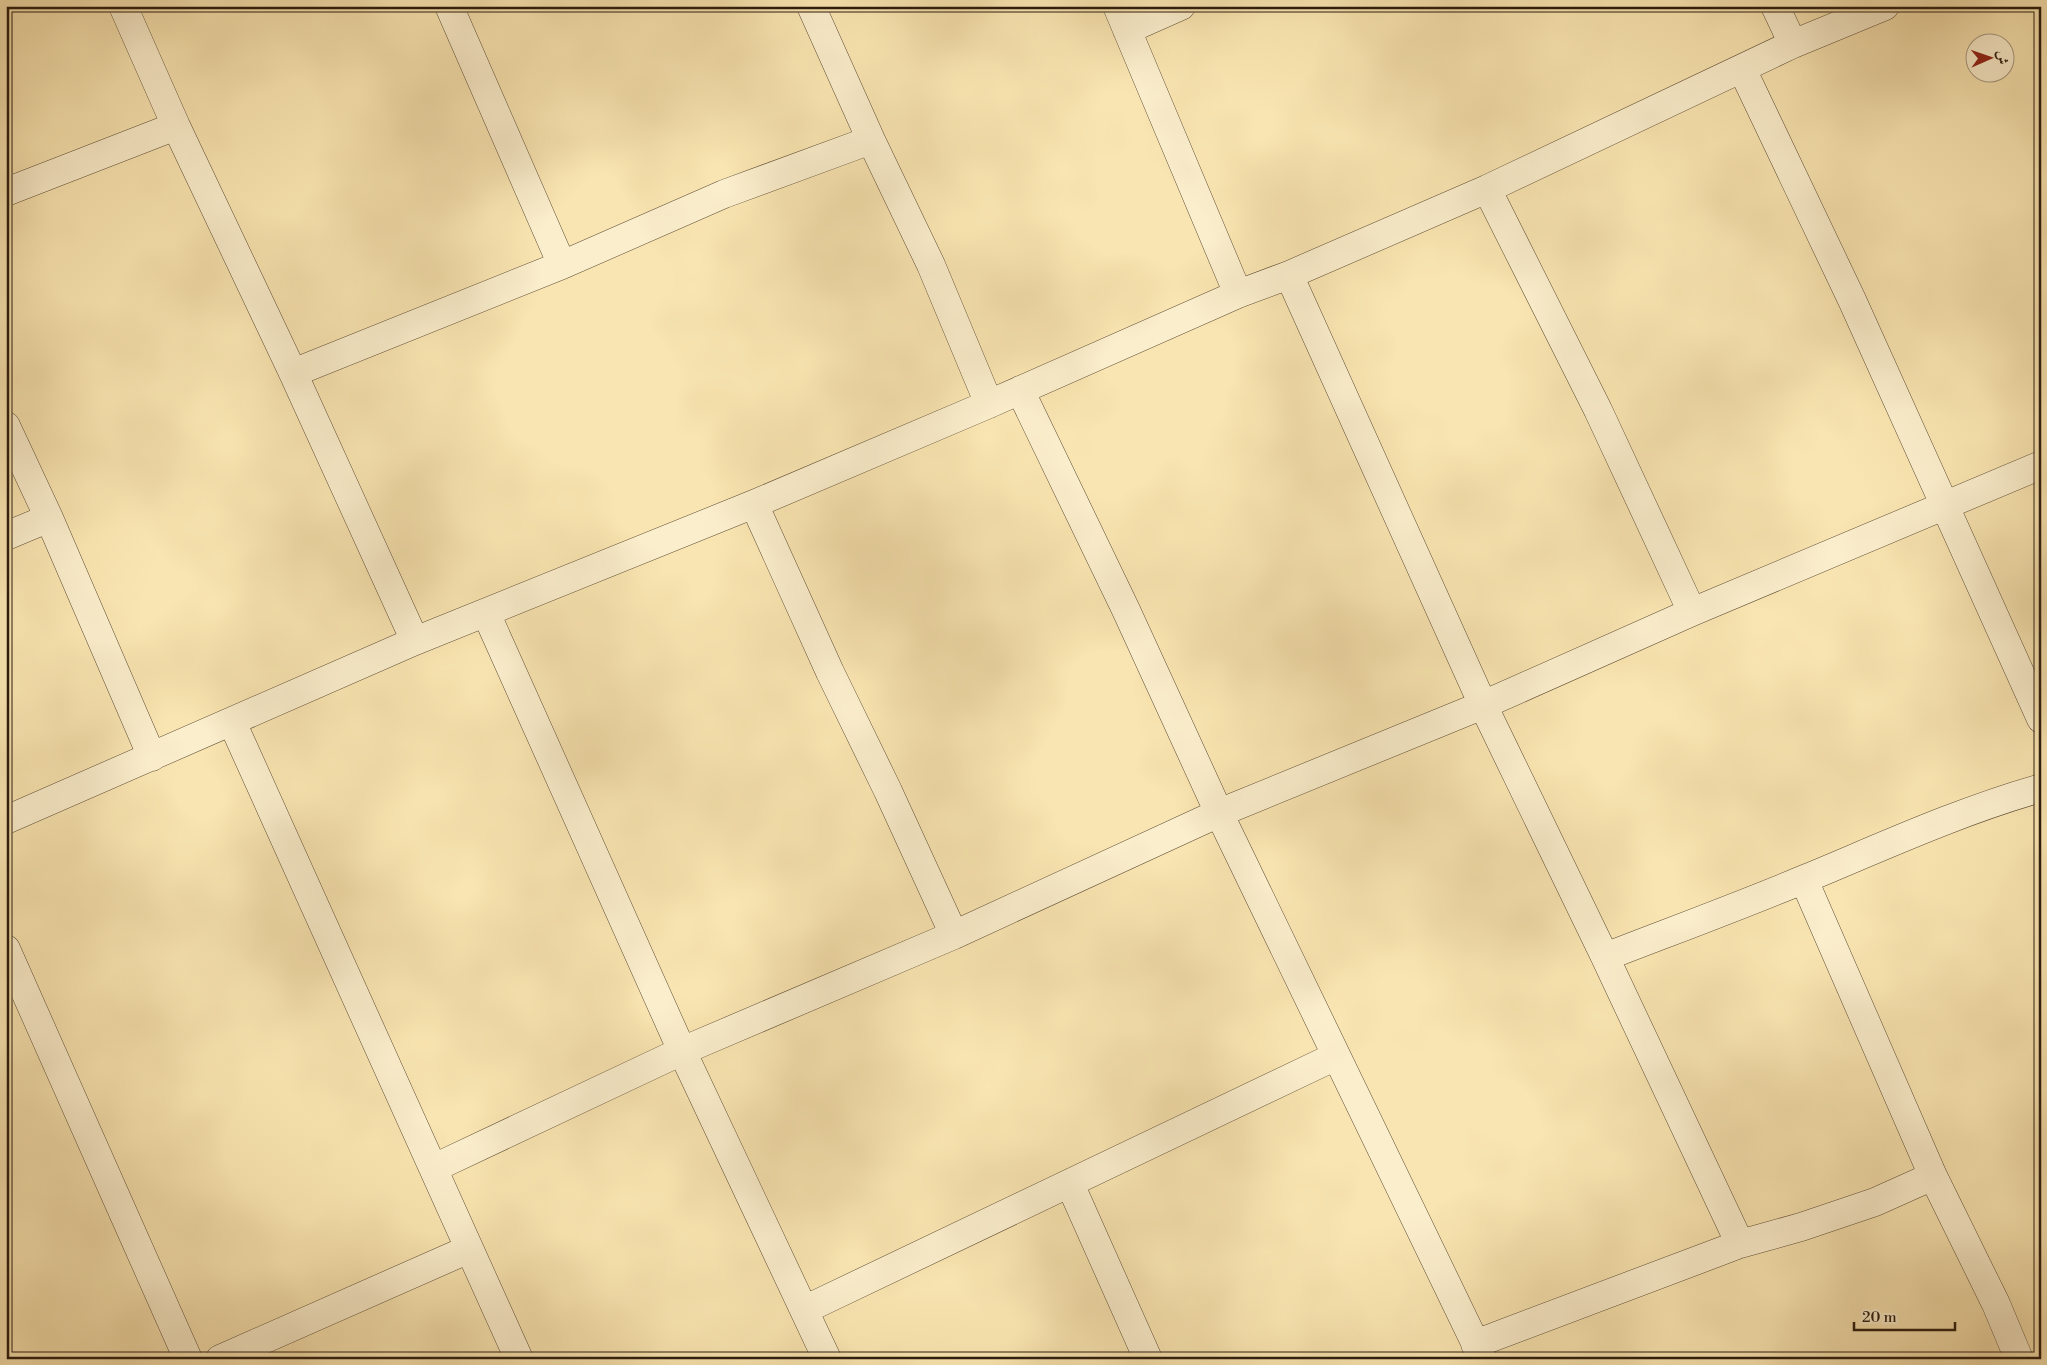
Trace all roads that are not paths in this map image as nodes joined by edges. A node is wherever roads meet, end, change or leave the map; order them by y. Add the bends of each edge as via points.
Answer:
1 (123, 6) edge
2 (449, 6) edge
3 (811, 6) edge
4 (1181, 6) edge
5 (1775, 6) edge
6 (1884, 6) edge
7 (1122, 18) edge
8 (1793, 44) junction
9 (1742, 69) junction
10 (176, 126) junction
11 (871, 140) junction
12 (1487, 189) junction
13 (6, 192) edge
14 (562, 265) junction
15 (1289, 275) junction
16 (1238, 294) junction
17 (293, 373) junction
18 (1020, 390) junction
19 (989, 404) junction
20 (6, 426) edge
21 (2041, 464) edge
22 (754, 504) junction
23 (1944, 507) junction
24 (49, 518) junction
25 (6, 536) edge
26 (1692, 612) junction
27 (486, 613) junction
28 (416, 641) junction
29 (1483, 704) junction
30 (2041, 719) edge
31 (232, 722) junction
32 (152, 756) junction
33 (2041, 788) edge
34 (1219, 813) junction
35 (6, 820) edge
36 (1804, 880) junction
37 (954, 935) junction
38 (6, 949) edge
39 (1605, 957) junction
40 (682, 1051) junction
41 (1336, 1056) junction
42 (434, 1168) junction
43 (1933, 1176) junction
44 (1070, 1184) junction
45 (1740, 1244) junction
46 (469, 1249) junction
47 (804, 1310) junction
48 (1479, 1351) edge
49 (188, 1359) edge
50 (220, 1359) edge
51 (519, 1359) edge
52 (827, 1359) edge
53 (1148, 1359) edge
54 (2019, 1359) edge

1 - 10 street
2 - 14 street
3 - 11 street
4 - 7 street
5 - 8 street
6 - 8 street
7 - 16 street
8 - 9 street
9 - 12 street
9 - 23 street via 1852,300
10 - 13 street
10 - 17 street
11 - 14 street via 724,194
11 - 19 street via 931,265
12 - 15 street
12 - 26 street via 1598,410
14 - 17 street
15 - 16 street
15 - 29 street
16 - 18 street
17 - 28 street
18 - 19 street
18 - 34 street
19 - 22 street
20 - 24 street
21 - 23 street
22 - 27 street
22 - 37 street
23 - 26 street
23 - 30 street
24 - 25 street
24 - 32 street
26 - 29 street
27 - 28 street
27 - 40 street
28 - 31 street
29 - 34 street
29 - 39 street
31 - 32 street
31 - 42 street
32 - 35 street
33 - 36 street via 1938,824
34 - 37 street
34 - 41 street
36 - 39 street
36 - 43 street
37 - 40 street
38 - 49 street
39 - 45 street
40 - 42 street
40 - 47 street
41 - 44 street
41 - 48 street
42 - 46 street
43 - 45 street via 1875,1202
43 - 54 street via 1996,1304
44 - 47 street
44 - 53 street
45 - 48 street
46 - 50 street
46 - 51 street
47 - 52 street

